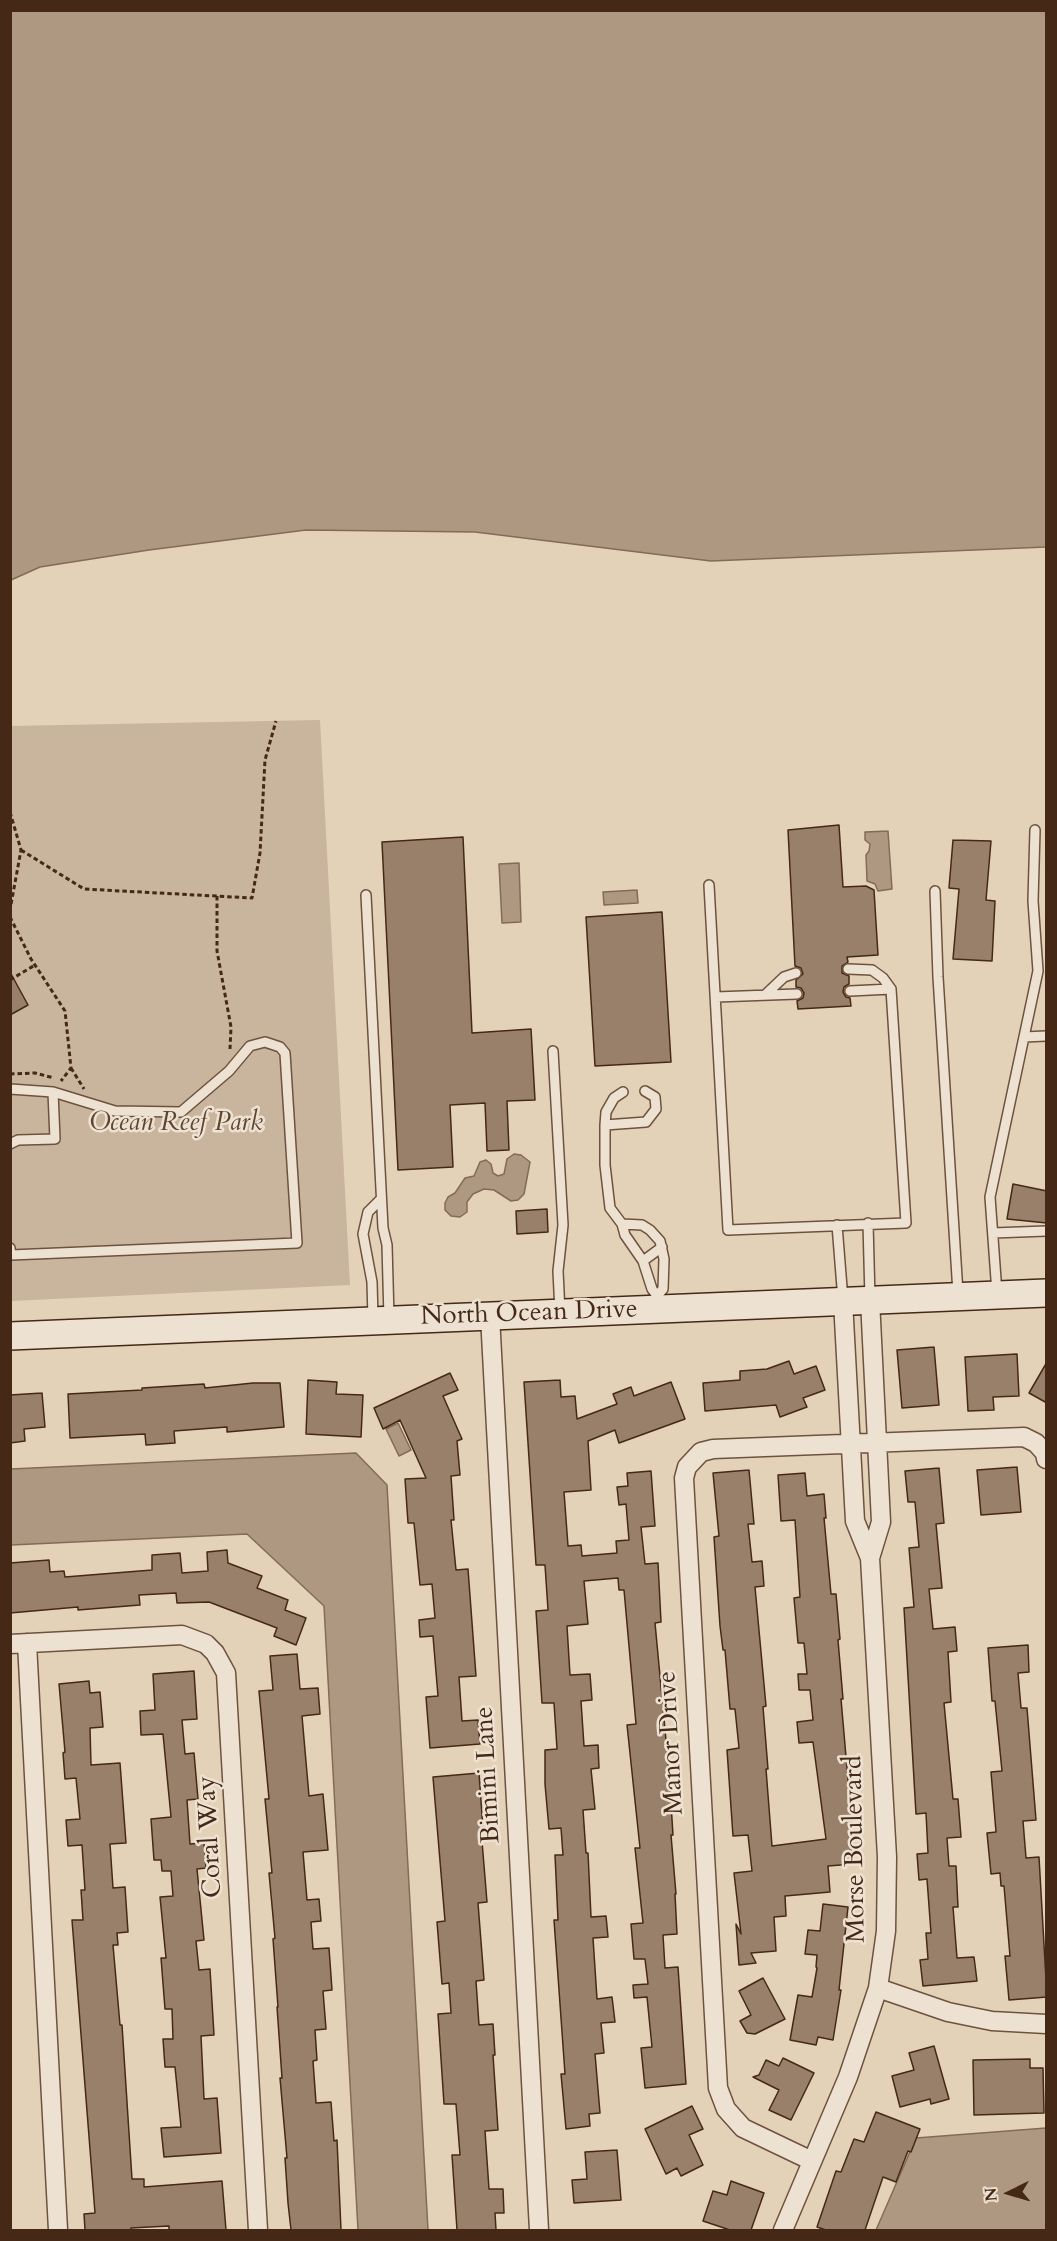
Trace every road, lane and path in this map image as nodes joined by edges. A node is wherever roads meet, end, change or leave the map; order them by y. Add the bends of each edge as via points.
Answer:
1 (276, 721) dead end
2 (10, 812) edge
3 (1035, 830) dead end
4 (21, 850) junction
5 (709, 885) dead end
6 (935, 891) dead end
7 (366, 895) dead end
8 (217, 896) junction
9 (10, 910) edge
10 (10, 917) edge
11 (35, 965) junction
12 (848, 969) dead end
13 (796, 972) dead end
14 (10, 980) edge
15 (891, 989) junction
16 (850, 991) dead end
17 (797, 994) dead end
18 (765, 995) junction
19 (716, 997) junction
20 (1047, 1036) edge
21 (1024, 1037) junction
22 (553, 1051) dead end
23 (228, 1071) junction
24 (10, 1074) edge
25 (62, 1080) junction
26 (10, 1089) edge
27 (645, 1091) dead end
28 (53, 1092) junction
29 (623, 1092) dead end
30 (605, 1125) junction
31 (10, 1144) edge
32 (381, 1198) junction
33 (868, 1223) junction
34 (622, 1224) junction
35 (837, 1225) junction
36 (1047, 1231) edge
37 (993, 1233) junction
38 (662, 1247) junction
39 (10, 1248) edge
40 (642, 1261) junction
41 (1047, 1293) edge
42 (997, 1295) junction
43 (958, 1296) junction
44 (870, 1300) junction
45 (843, 1301) junction
46 (658, 1302) junction
47 (560, 1313) junction
48 (490, 1316) junction
49 (381, 1320) junction
50 (10, 1336) edge
51 (877, 1443) junction
52 (851, 1444) junction
53 (1047, 1459) edge
54 (870, 1558) junction
55 (19, 1643) edge
56 (878, 1988) junction
57 (1047, 2024) edge
58 (812, 2161) junction
59 (58, 2230) edge
60 (258, 2230) edge
61 (539, 2230) edge
62 (783, 2230) edge

1 - 8 path via 266,760 260,853 252,898
2 - 4 path
3 - 21 lane via 1033,901 1038,971
4 - 8 path via 84,889
4 - 9 path
5 - 19 lane
6 - 43 lane
7 - 32 lane
8 - 23 path via 217,951 231,1027
10 - 11 path
11 - 14 path
11 - 25 path via 65,1011 70,1068
12 - 15 lane via 872,970
13 - 18 lane via 784,976
15 - 16 lane
15 - 33 lane via 906,1222
17 - 18 lane
18 - 19 lane
19 - 35 lane via 728,1230
20 - 21 lane
21 - 37 lane via 990,1197
22 - 47 lane via 563,1225 558,1271
23 - 28 lane via 181,1112 115,1111
23 - 39 lane via 250,1046 265,1042 285,1053 297,1243 11,1256
24 - 25 path via 35,1073
25 - 28 path
26 - 28 lane
27 - 30 lane via 655,1097 657,1109 646,1122
28 - 31 lane via 55,1139 18,1140
29 - 30 lane via 606,1112
30 - 34 lane via 609,1208
32 - 49 lane via 387,1245
32 - 49 lane via 368,1212 363,1234
33 - 35 lane
33 - 44 lane
34 - 38 lane via 650,1230
34 - 40 lane
35 - 45 lane
36 - 37 lane
37 - 42 lane
38 - 40 lane
38 - 46 lane via 663,1288
40 - 46 lane
41 - 42 main road, North Ocean Drive
42 - 43 main road, North Ocean Drive
43 - 44 main road, North Ocean Drive
44 - 45 main road, North Ocean Drive
44 - 51 street, Morse Boulevard
45 - 46 main road, North Ocean Drive
45 - 52 street, Morse Boulevard
46 - 47 main road, North Ocean Drive
47 - 48 main road, North Ocean Drive
48 - 49 main road, North Ocean Drive
48 - 61 street, Bimini Lane
49 - 50 main road, North Ocean Drive
51 - 52 street, Manor Drive
51 - 53 street, Manor Drive via 1024,1437 1036,1443
51 - 54 street, Morse Boulevard via 881,1522
52 - 54 street, Morse Boulevard via 855,1521
52 - 58 street, Manor Drive via 713,1449 701,1452 687,1467 684,1478 718,2088 726,2109 743,2128
54 - 56 street, Morse Boulevard via 887,1875 886,1931
55 - 59 street
55 - 60 street, Coral Way via 182,1635 206,1644 226,1673
56 - 57 street via 948,2012
56 - 58 street, Morse Boulevard via 848,2077
58 - 62 street, Morse Boulevard

